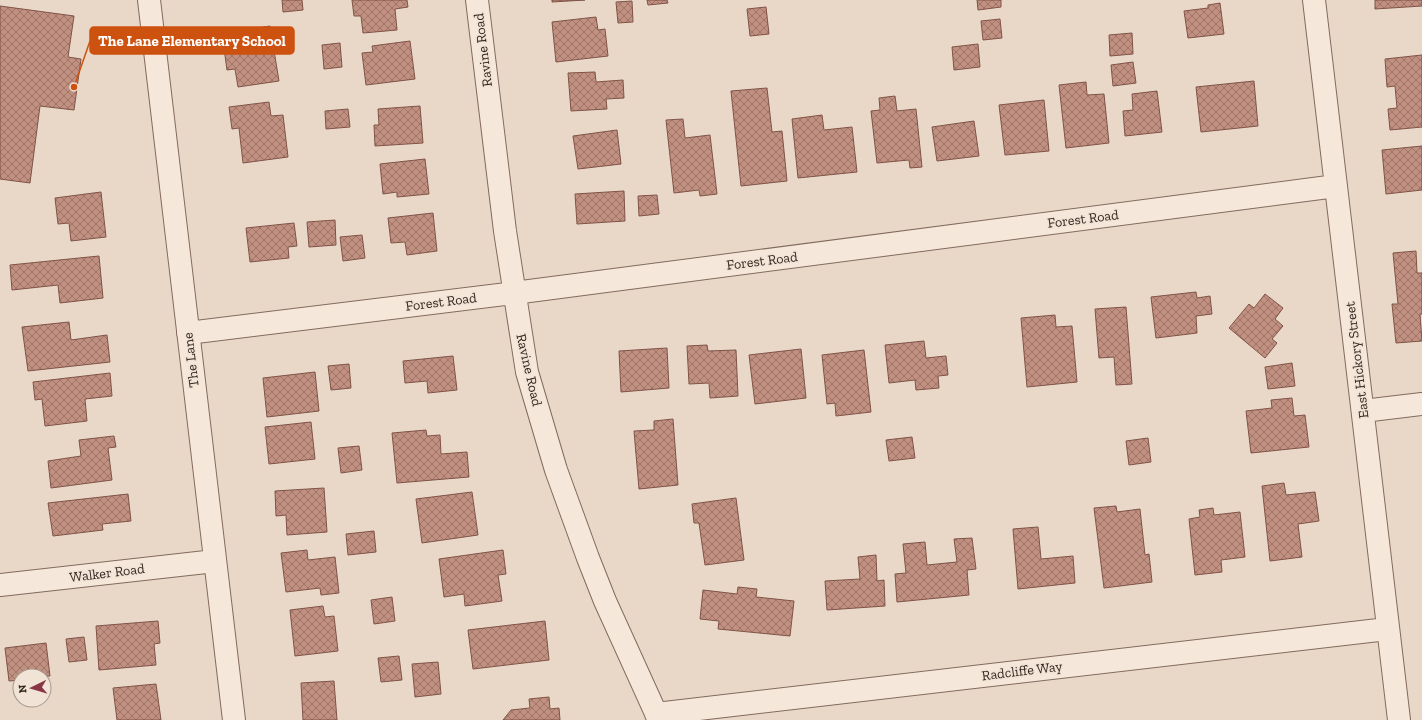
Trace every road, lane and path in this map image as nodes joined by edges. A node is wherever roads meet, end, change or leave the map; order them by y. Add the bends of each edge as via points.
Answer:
1 (148, 0) edge
2 (476, 0) edge
3 (1314, 0) edge
4 (1336, 186) junction
5 (514, 293) junction
6 (188, 333) junction
7 (1422, 404) edge
8 (1363, 411) junction
9 (215, 561) junction
10 (0, 586) edge
11 (1387, 628) junction
12 (658, 717) edge
13 (234, 720) edge
14 (1399, 720) edge

1 - 6 street, The Lane
2 - 5 street, Ravine Road
3 - 4 street, East Hickory Street
4 - 5 street, Forest Road
4 - 8 street, East Hickory Street
5 - 6 street, Forest Road
5 - 12 street, Ravine Road via 527,372 556,470 602,594
6 - 9 street, The Lane
7 - 8 street
8 - 11 street, East Hickory Street
9 - 10 street, Walker Road
9 - 13 street, The Lane
11 - 12 street, Radcliffe Way
11 - 14 street, East Hickory Street

